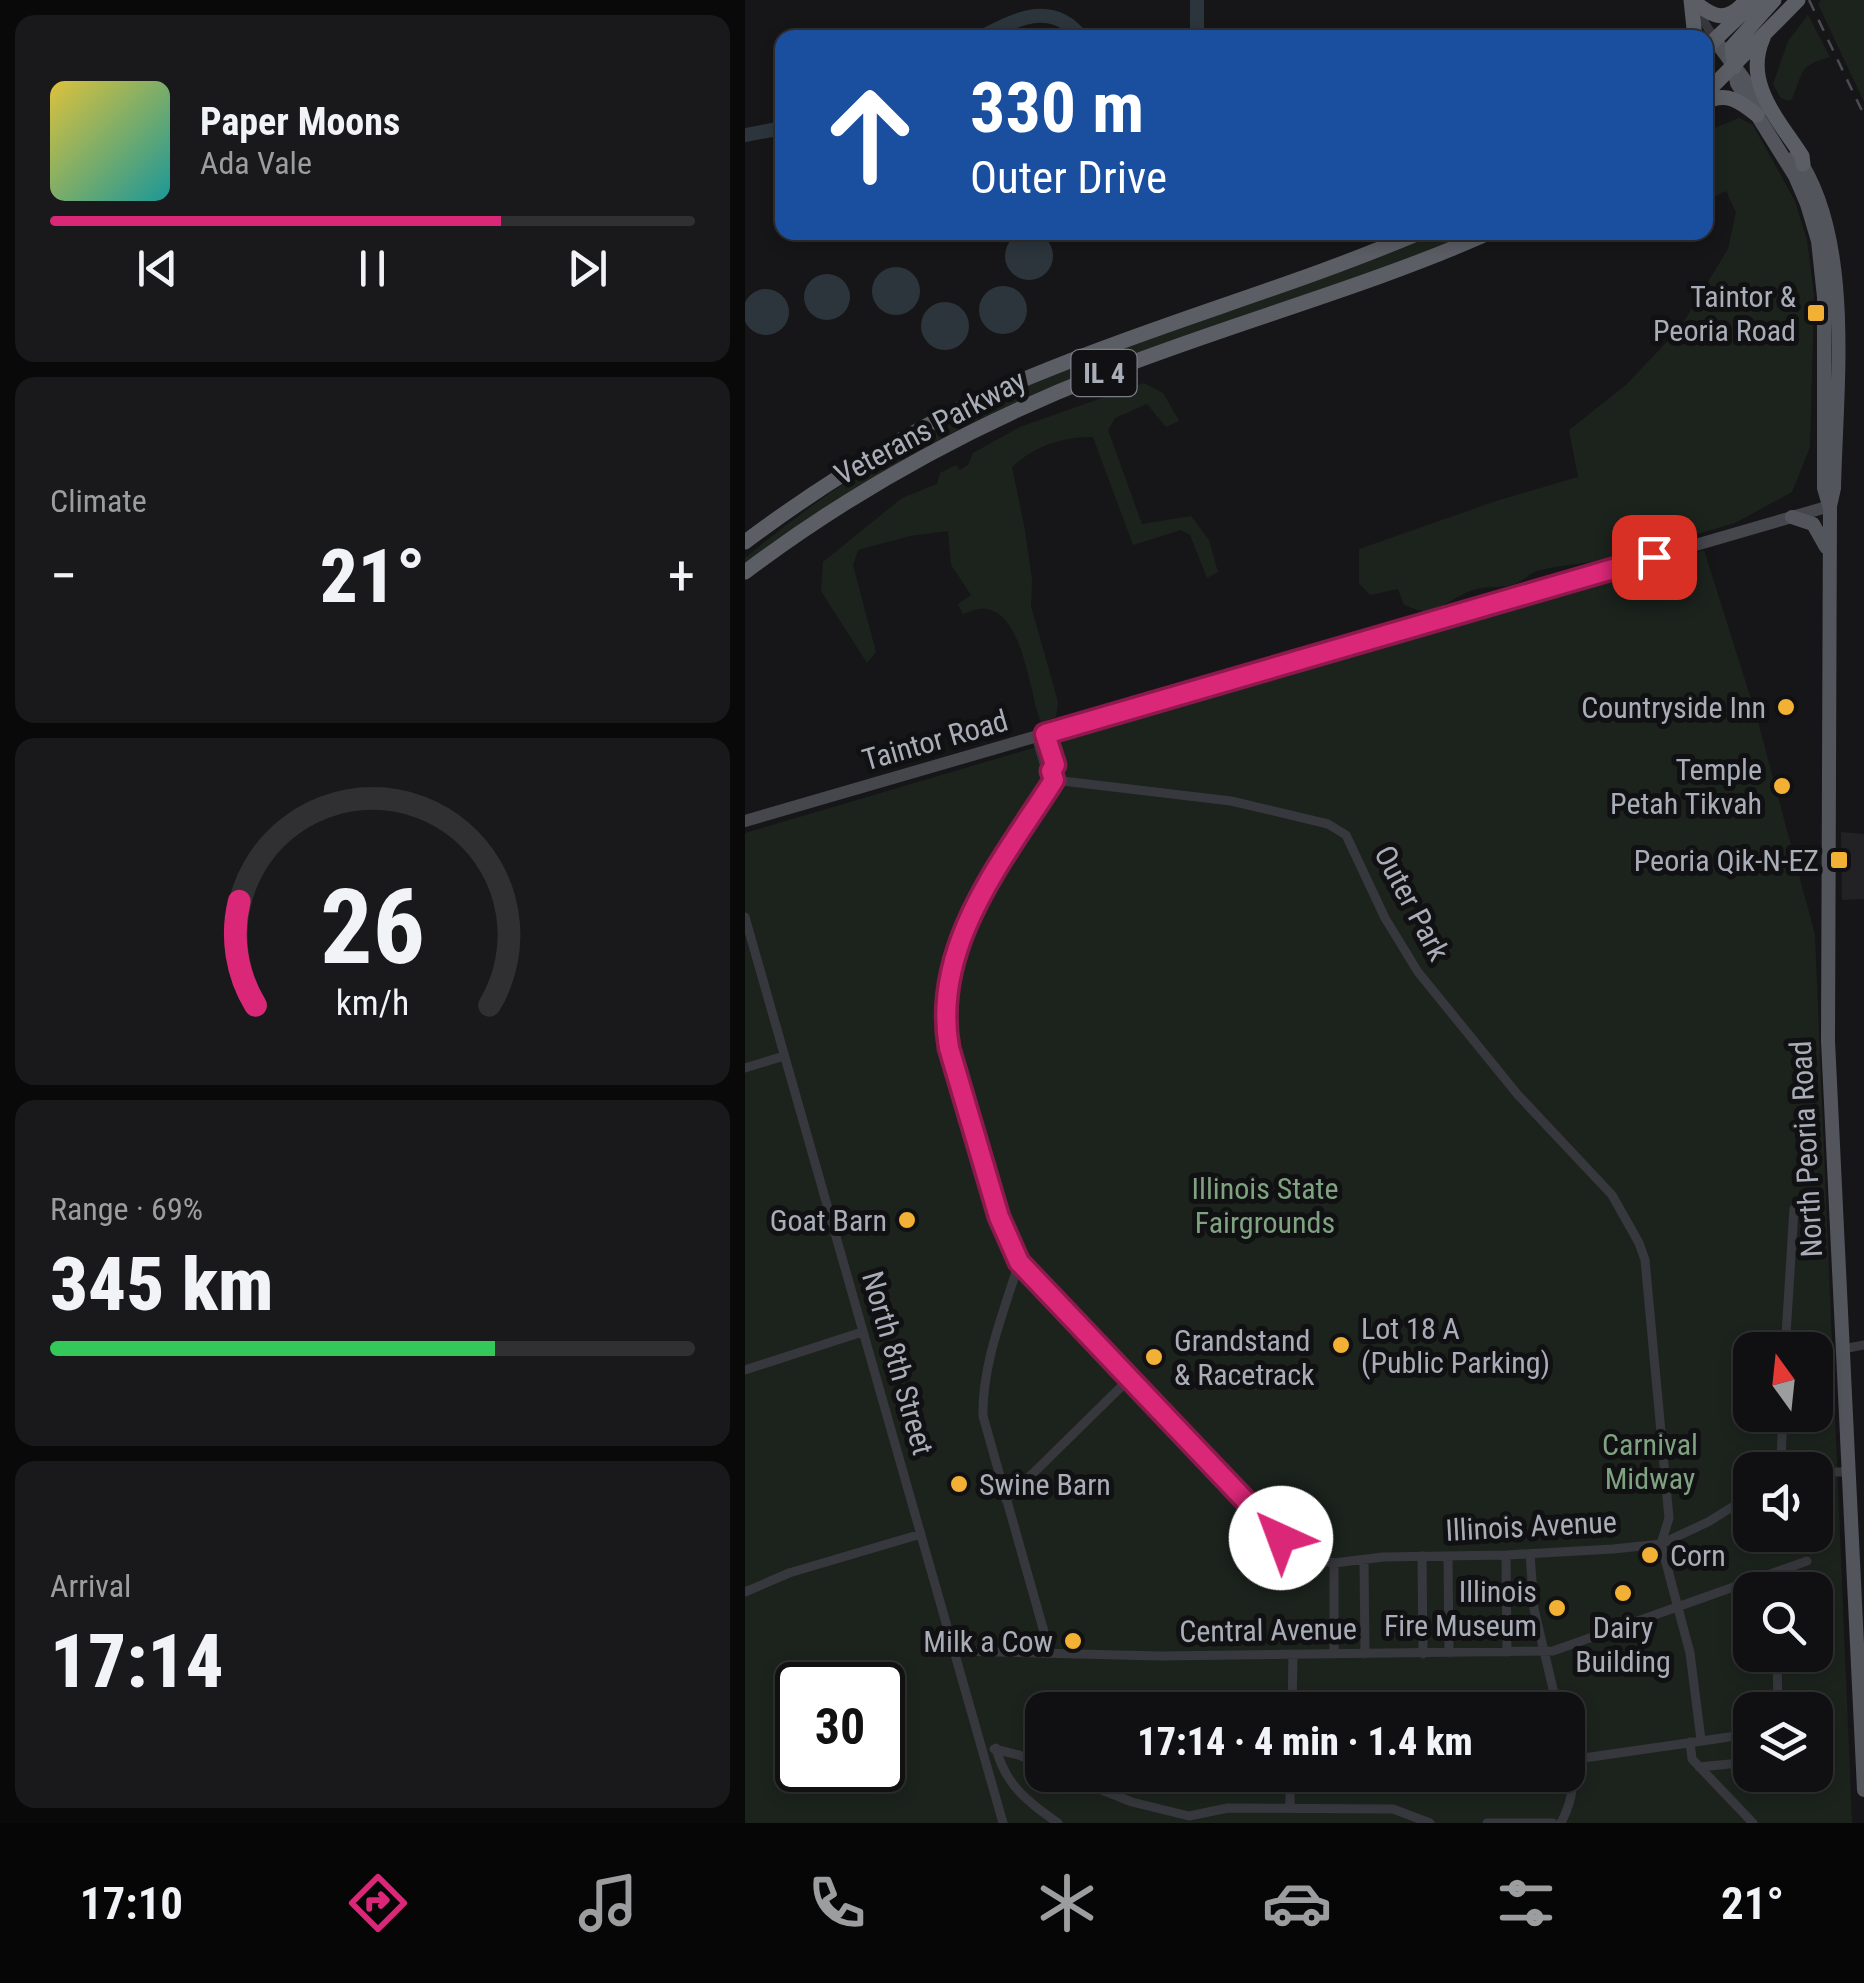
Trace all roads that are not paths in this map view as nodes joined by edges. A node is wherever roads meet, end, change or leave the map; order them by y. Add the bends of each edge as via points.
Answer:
1 (1691, 0) edge
2 (1747, 0) edge
3 (1756, 0) edge
4 (1773, 0) edge
5 (1798, 0) edge
6 (1694, 30) edge
7 (1704, 30) edge
8 (1763, 38) junction
9 (1713, 42) edge
10 (1713, 48) edge
11 (1734, 67) junction
12 (1713, 87) edge
13 (1713, 99) edge
14 (1757, 116) junction
15 (1803, 164) junction
16 (1399, 240) edge
17 (1469, 240) edge
18 (1829, 506) junction
19 (781, 515) junction
20 (1791, 517) junction
21 (745, 534) edge
22 (745, 542) edge
23 (745, 552) edge
24 (1829, 553) junction
25 (745, 572) edge
26 (1041, 735) junction
27 (1053, 775) junction
28 (745, 821) edge
29 (745, 920) edge
30 (785, 1056) junction
31 (745, 1068) edge
32 (1794, 1210) dead end
33 (1019, 1262) junction
34 (863, 1332) junction
35 (1786, 1332) edge
36 (1864, 1344) edge
37 (1843, 1350) junction
38 (745, 1370) edge
39 (1129, 1379) junction
40 (1833, 1472) edge
41 (1849, 1472) junction
42 (1006, 1500) junction
43 (1733, 1507) edge
44 (1858, 1508) edge
45 (921, 1534) junction
46 (1661, 1544) junction
47 (1530, 1554) junction
48 (1506, 1555) junction
49 (1422, 1556) junction
50 (1448, 1556) junction
51 (1365, 1561) junction
52 (1807, 1561) dead end
53 (1334, 1563) junction
54 (1777, 1572) edge
55 (1733, 1587) edge
56 (745, 1592) edge
57 (1678, 1607) junction
58 (955, 1651) junction
59 (1507, 1652) junction
60 (1543, 1652) junction
61 (1050, 1653) junction
62 (1293, 1654) junction
63 (1334, 1654) junction
64 (1365, 1654) junction
65 (1423, 1654) junction
66 (1449, 1654) junction
67 (1292, 1692) edge
68 (1553, 1692) edge
69 (1733, 1736) edge
70 (1701, 1740) junction
71 (1689, 1742) junction
72 (996, 1748) junction
73 (983, 1752) junction
74 (1585, 1752) edge
75 (1025, 1759) edge
76 (1733, 1764) edge
77 (1699, 1767) junction
78 (1864, 1785) edge
79 (1106, 1792) edge
80 (1289, 1792) edge
81 (1573, 1792) edge
82 (1289, 1808) junction
83 (1003, 1823) edge
84 (1058, 1823) edge
85 (1430, 1823) edge
86 (1487, 1823) edge
87 (1553, 1823) edge
88 (1561, 1823) edge
89 (1753, 1823) edge

1 - 2 highway via 1721,17
1 - 6 highway
1 - 7 street
3 - 9 highway
4 - 11 highway via 1732,47
5 - 8 highway
8 - 11 highway
8 - 15 highway via 1756,60 1759,86
10 - 11 main road, North Peoria Road
11 - 12 highway
11 - 14 main road, North Peoria Road
11 - 15 main road, North Peoria Road
13 - 14 highway via 1727,97
14 - 18 main road, North Peoria Road via 1795,176 1818,241
15 - 18 main road, North Peoria Road via 1821,200 1834,264
16 - 19 highway, Veterans Parkway / IL 4 via 1005,388 888,448
17 - 25 highway, Veterans Parkway / IL 4 via 1016,410 883,478
18 - 20 main road, Taintor Road
18 - 24 main road, North Peoria Road
19 - 21 highway
19 - 22 highway, Veterans Parkway / IL 4
19 - 23 highway via 783,521
20 - 24 main road via 1815,526
20 - 26 main road, Taintor Road
24 - 37 main road, North Peoria Road via 1827,1001
26 - 27 street via 1045,767
26 - 28 main road, Taintor Road
27 - 33 street via 967,922 945,1002 955,1068
27 - 46 street, Outer Park via 1231,801 1328,824 1346,835 1385,918 1425,981 1519,1096 1608,1190 1639,1243 1669,1518
29 - 30 street, North 8th Street
30 - 31 street
30 - 34 street, North 8th Street
32 - 35 street
33 - 39 street
33 - 42 street via 983,1399
34 - 38 street
34 - 45 street, North 8th Street
36 - 37 street
37 - 41 main road, North Peoria Road
39 - 42 street
39 - 53 street, Illinois Avenue via 1281,1538 1302,1556
40 - 41 street
41 - 44 main road, North Peoria Road
42 - 61 street
43 - 46 street, Illinois Avenue
44 - 78 main road, North Peoria Road
45 - 56 street via 789,1572
45 - 58 street, North 8th Street
46 - 47 street, Illinois Avenue
46 - 57 street
47 - 48 street, Illinois Avenue
47 - 60 street
48 - 50 street, Illinois Avenue
48 - 59 street
49 - 50 street, Illinois Avenue
49 - 51 street, Illinois Avenue
49 - 65 street
50 - 66 street
51 - 53 street, Illinois Avenue
51 - 64 street
52 - 54 street, Central Avenue
53 - 63 street
55 - 57 street, Central Avenue
57 - 60 street, Central Avenue
57 - 70 street
58 - 61 street, Central Avenue
58 - 73 street, North 8th Street
59 - 60 street, Central Avenue
59 - 66 street, Central Avenue
60 - 68 street
61 - 62 street, Central Avenue
62 - 63 street, Central Avenue
62 - 67 street
63 - 64 street, Central Avenue
64 - 65 street, Central Avenue
65 - 66 street, Central Avenue
69 - 70 street
70 - 71 street
71 - 74 street
71 - 77 street
72 - 73 street
72 - 75 street
72 - 84 street via 1018,1793
73 - 83 street, North 8th Street
76 - 77 street
77 - 89 street
79 - 82 street via 1189,1816
80 - 82 street
81 - 88 street
82 - 85 street via 1393,1809
86 - 87 street

